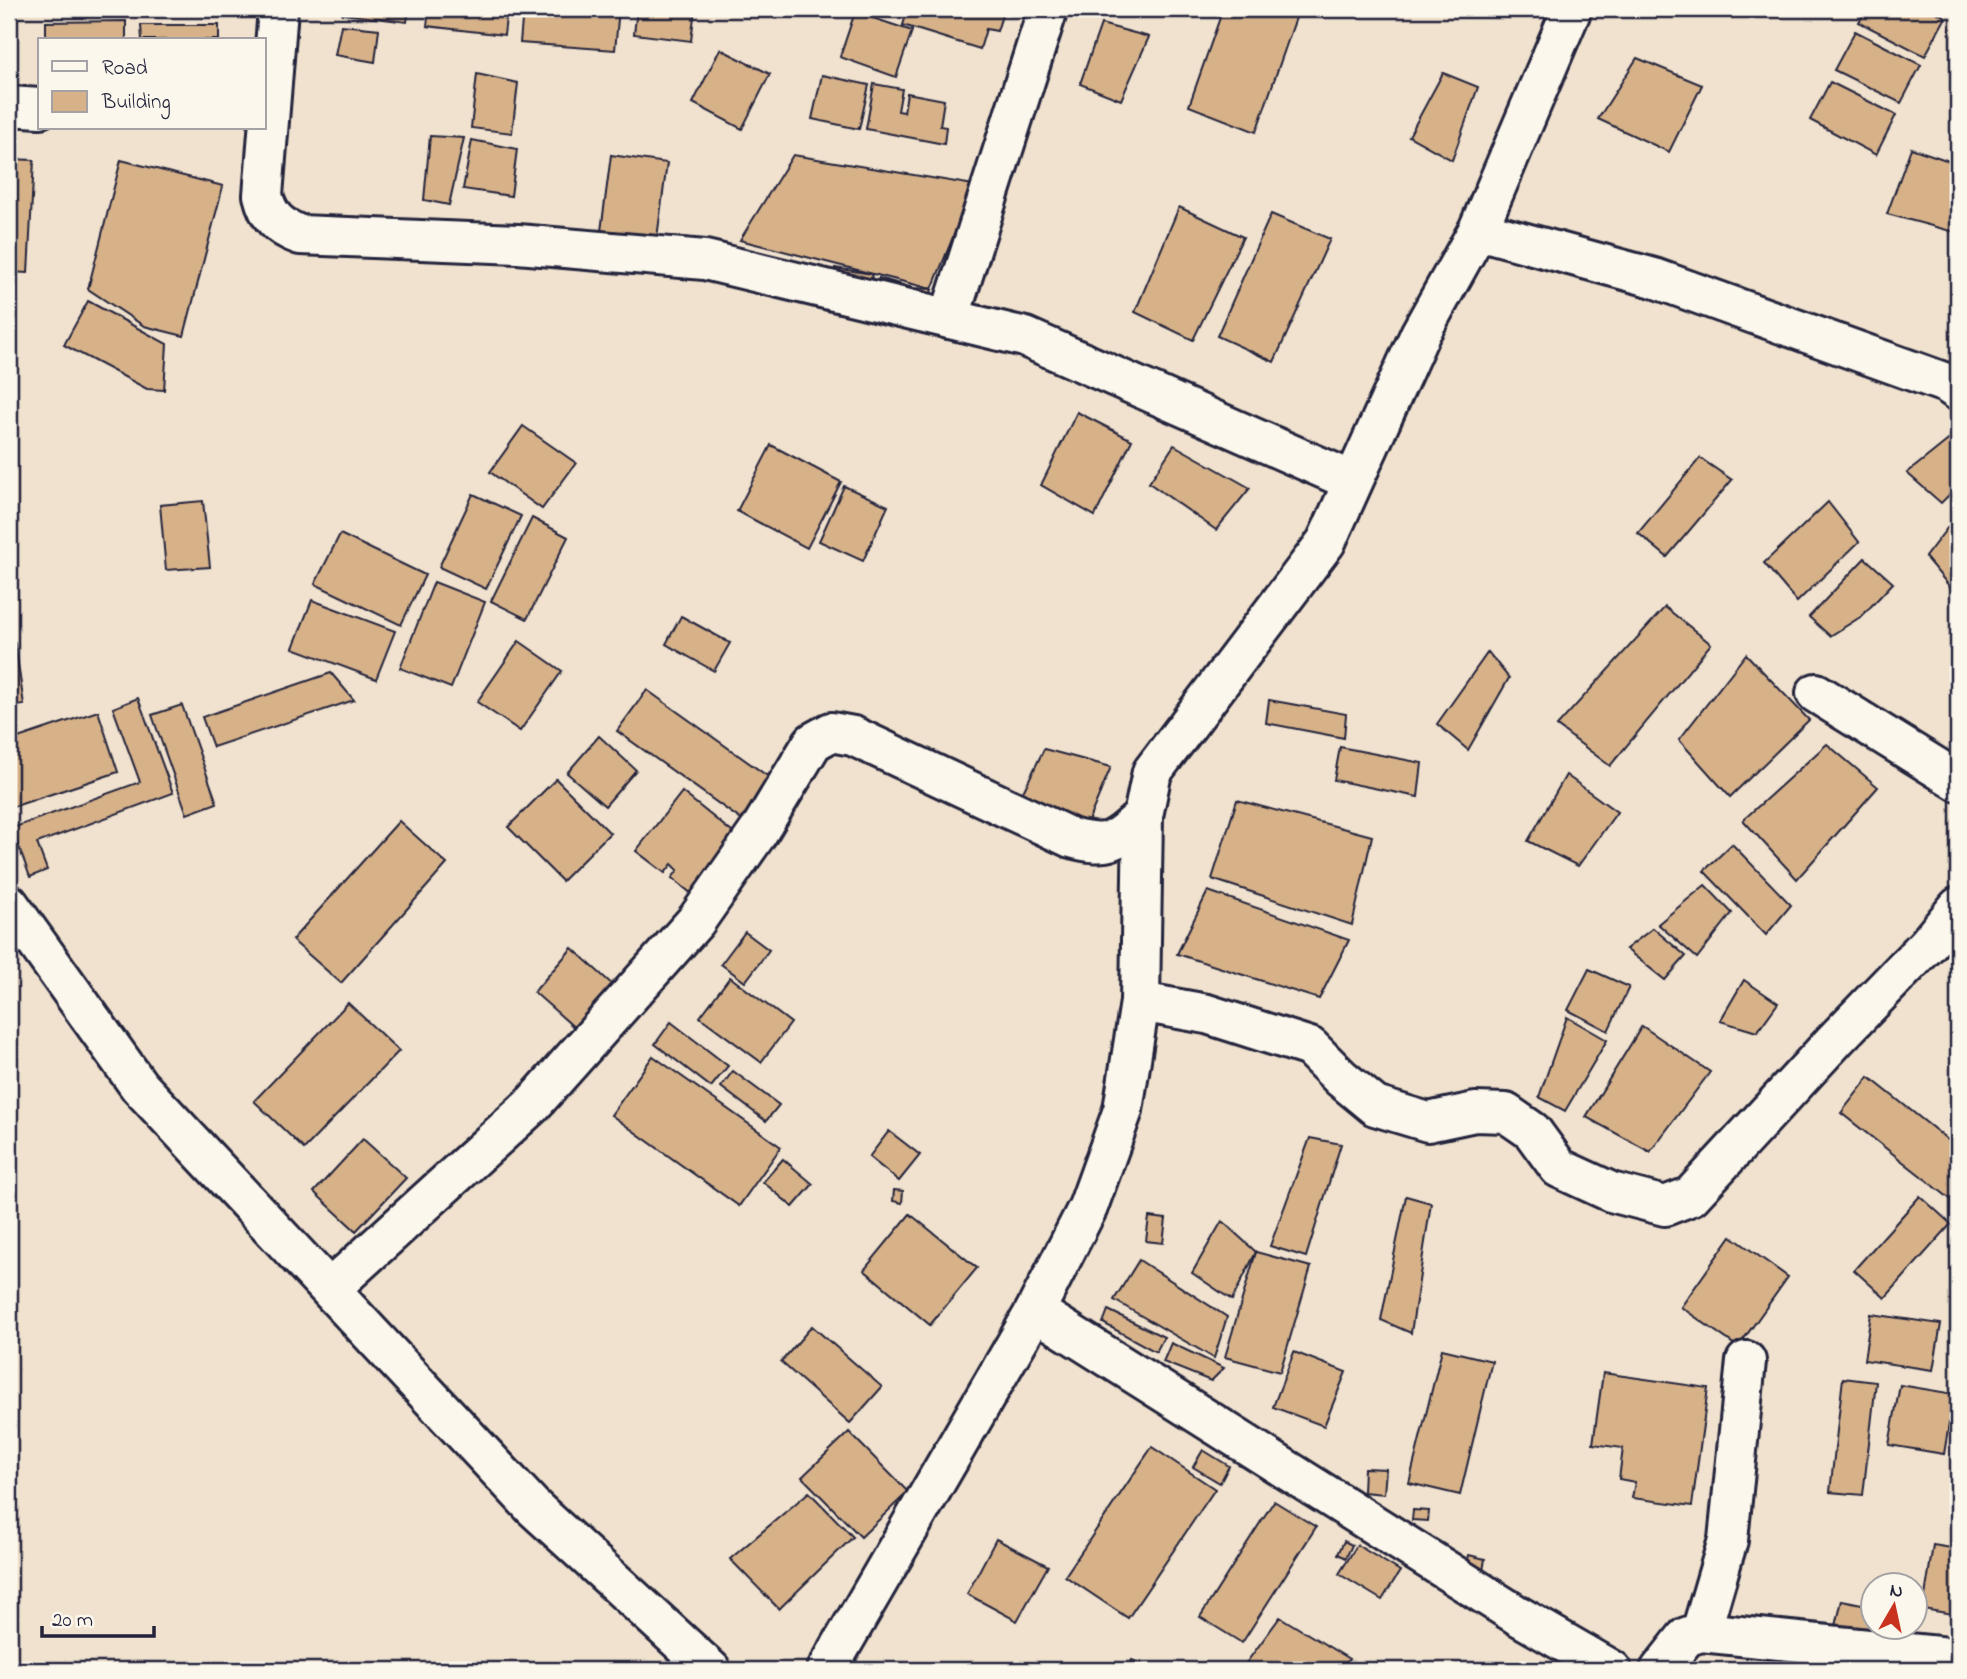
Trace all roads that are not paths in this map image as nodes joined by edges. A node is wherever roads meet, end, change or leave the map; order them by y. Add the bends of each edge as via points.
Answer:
1 (278, 9) edge
2 (1048, 9) edge
3 (1572, 9) edge
4 (9, 106) edge
5 (38, 108) edge
6 (266, 120) edge
7 (266, 130) edge
8 (1478, 230) junction
9 (948, 319) junction
10 (1958, 391) edge
11 (1352, 481) junction
12 (1815, 693) dead end
13 (1958, 781) edge
14 (1143, 816) junction
15 (9, 904) edge
16 (1958, 907) edge
17 (1140, 1002) junction
18 (330, 1289) junction
19 (1035, 1311) junction
20 (1746, 1361) dead end
21 (1700, 1632) junction
22 (1958, 1658) edge
23 (711, 1670) edge
24 (827, 1670) edge
25 (1612, 1670) edge
26 (1660, 1670) edge

1 - 6 street
2 - 9 street
3 - 8 street
4 - 5 street
7 - 9 street via 266,208 285,229 300,235 518,244 705,260
8 - 10 street via 1654,278
8 - 11 street via 1420,334
9 - 11 street via 1025,337
11 - 14 street via 1326,542 1152,772
12 - 13 street
14 - 17 street
14 - 18 street via 1119,838 1095,845 853,736 831,732 813,742 759,831 687,932 531,1106
15 - 18 street via 139,1086
16 - 17 street via 1692,1196 1665,1206 1612,1192 1559,1168 1532,1131 1506,1113 1475,1112 1428,1122 1374,1106 1310,1047 1206,1014
17 - 19 street via 1123,1110 1088,1207
18 - 23 street via 533,1507
19 - 24 street
19 - 25 street
20 - 21 street via 1728,1540
21 - 22 street
21 - 26 street via 1686,1637

